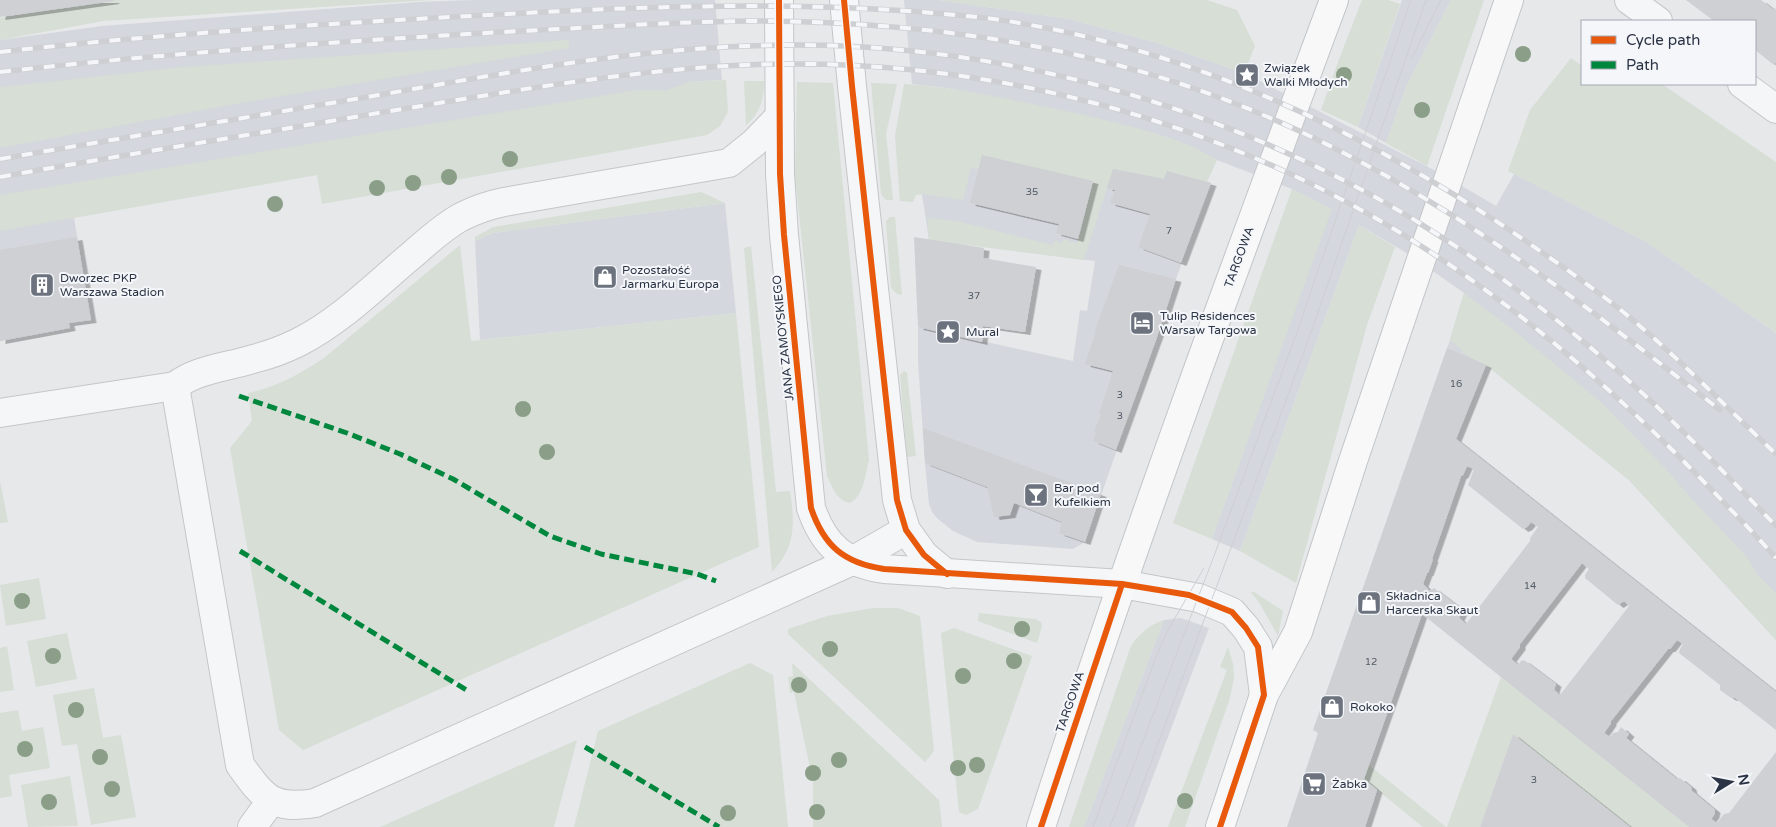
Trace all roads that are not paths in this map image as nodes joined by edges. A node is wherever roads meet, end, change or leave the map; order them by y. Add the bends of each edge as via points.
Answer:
1 (779, 0) edge
2 (844, 0) edge
3 (1334, 0) edge
4 (1509, 0) edge
5 (1629, 0) edge
6 (1657, 20) edge
7 (1743, 85) edge
8 (1776, 108) edge
9 (780, 116) junction
10 (175, 386) junction
11 (0, 412) edge
12 (906, 530) junction
13 (852, 561) junction
14 (947, 574) junction
15 (1122, 584) junction
16 (1264, 695) junction
17 (271, 800) junction
18 (252, 827) edge
19 (264, 827) edge
20 (1041, 827) edge
21 (1220, 827) edge

1 - 9 street, JANA ZAMOYSKIEGO
2 - 12 street via 897,500
3 - 15 main road, TARGOWA
4 - 16 main road via 1298,632
5 - 6 street
7 - 8 street
9 - 10 street via 729,164 504,202 474,211 436,234 341,314 299,342 254,359 189,377
9 - 13 street, JANA ZAMOYSKIEGO via 784,235 811,508 826,540
10 - 11 street
10 - 17 street via 240,765 254,785
12 - 13 street
12 - 14 street via 924,555
13 - 14 street, JANA ZAMOYSKIEGO via 867,567
13 - 17 street via 315,803 296,806
14 - 15 street, JANA ZAMOYSKIEGO
15 - 16 street, JANA ZAMOYSKIEGO via 1189,595 1232,612 1258,647
15 - 20 main road, TARGOWA
16 - 21 main road
17 - 18 street
17 - 19 street

